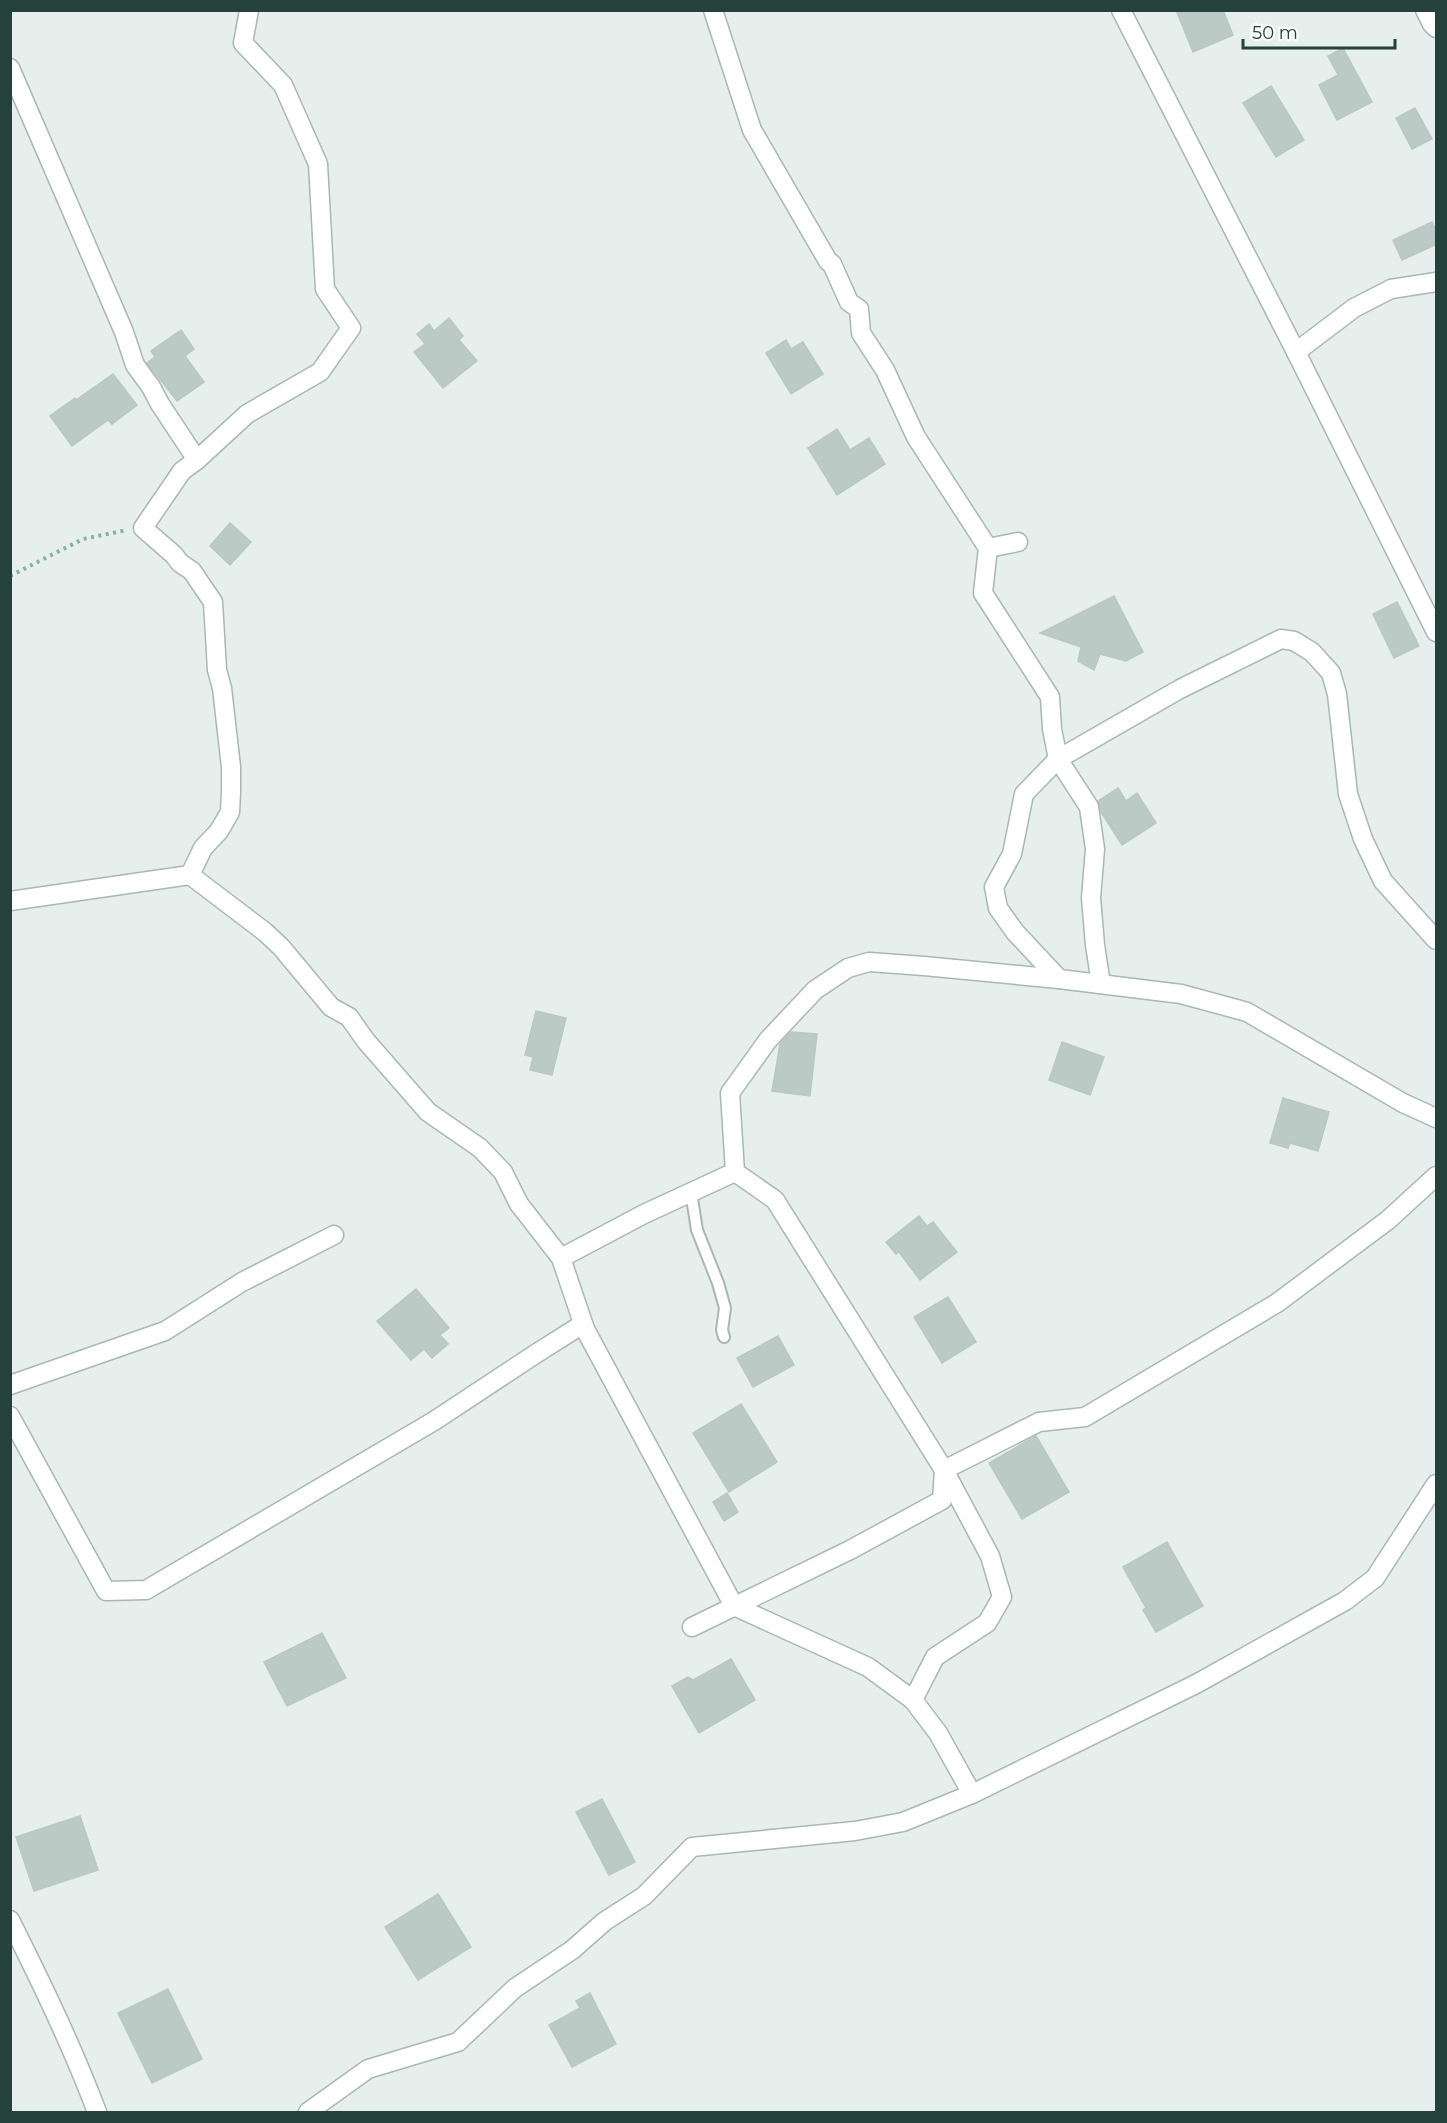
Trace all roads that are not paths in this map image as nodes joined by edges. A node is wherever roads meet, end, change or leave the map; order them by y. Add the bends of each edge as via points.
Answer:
1 (249, 10) edge
2 (713, 10) edge
3 (1121, 10) edge
4 (1425, 10) edge
5 (1437, 28) edge
6 (10, 68) edge
7 (1437, 282) edge
8 (1296, 352) junction
9 (197, 460) junction
10 (1018, 542) dead end
11 (988, 548) junction
12 (1437, 632) edge
13 (1058, 759) junction
14 (190, 875) junction
15 (10, 901) edge
16 (1437, 940) edge
17 (1059, 979) junction
18 (1101, 984) junction
19 (1437, 1118) edge
20 (735, 1172) junction
21 (1437, 1176) edge
22 (691, 1192) junction
23 (334, 1234) dead end
24 (561, 1258) junction
25 (584, 1324) junction
26 (724, 1337) dead end
27 (10, 1385) edge
28 (10, 1416) edge
29 (944, 1470) junction
30 (1437, 1484) edge
31 (734, 1606) junction
32 (692, 1627) dead end
33 (913, 1700) junction
34 (972, 1794) junction
35 (10, 1920) edge
36 (97, 2112) edge
37 (308, 2112) edge

1 - 9 street via 243,44 283,85 318,164 325,289 351,328 320,372 247,414
2 - 11 street via 752,130 832,264 849,302 859,309 861,333 885,370 916,437
3 - 8 street
4 - 5 street
6 - 9 street via 135,365
7 - 8 street via 1391,290 1354,308
8 - 12 street
9 - 14 street via 182,471 143,528 192,571 213,602 217,669 231,767 230,812 203,848
10 - 11 street
11 - 13 street via 983,593 1050,697
13 - 16 street via 1260,648 1281,639 1294,641 1312,652 1331,673 1337,694 1348,794 1383,881
13 - 17 street via 1024,794 1012,854 994,887 998,908
13 - 18 street via 1089,807 1095,849 1091,898
14 - 15 street
14 - 24 street via 281,947 331,1007 349,1017 428,1112 480,1148 503,1172 519,1204
17 - 18 street
17 - 20 street via 869,962 835,975 815,990 768,1040 730,1093
18 - 19 street via 1181,994 1247,1012 1403,1103
20 - 22 street
20 - 29 street via 775,1200
21 - 29 street via 1388,1221 1277,1303 1086,1417 1039,1422
22 - 24 street
22 - 26 lane via 697,1230 725,1308
23 - 27 street via 242,1282 165,1331
24 - 25 street
25 - 28 street via 434,1421 146,1590 106,1591
25 - 31 street
29 - 31 street via 942,1500
29 - 33 street via 990,1556 1002,1597 987,1623 935,1657
30 - 34 street via 1375,1578 1345,1601 1196,1684
31 - 32 street
31 - 33 street via 868,1667
33 - 34 street via 938,1733
34 - 37 street via 903,1822 855,1831 692,1847 644,1896 515,1988 458,2042 368,2068
35 - 36 street via 59,2019

